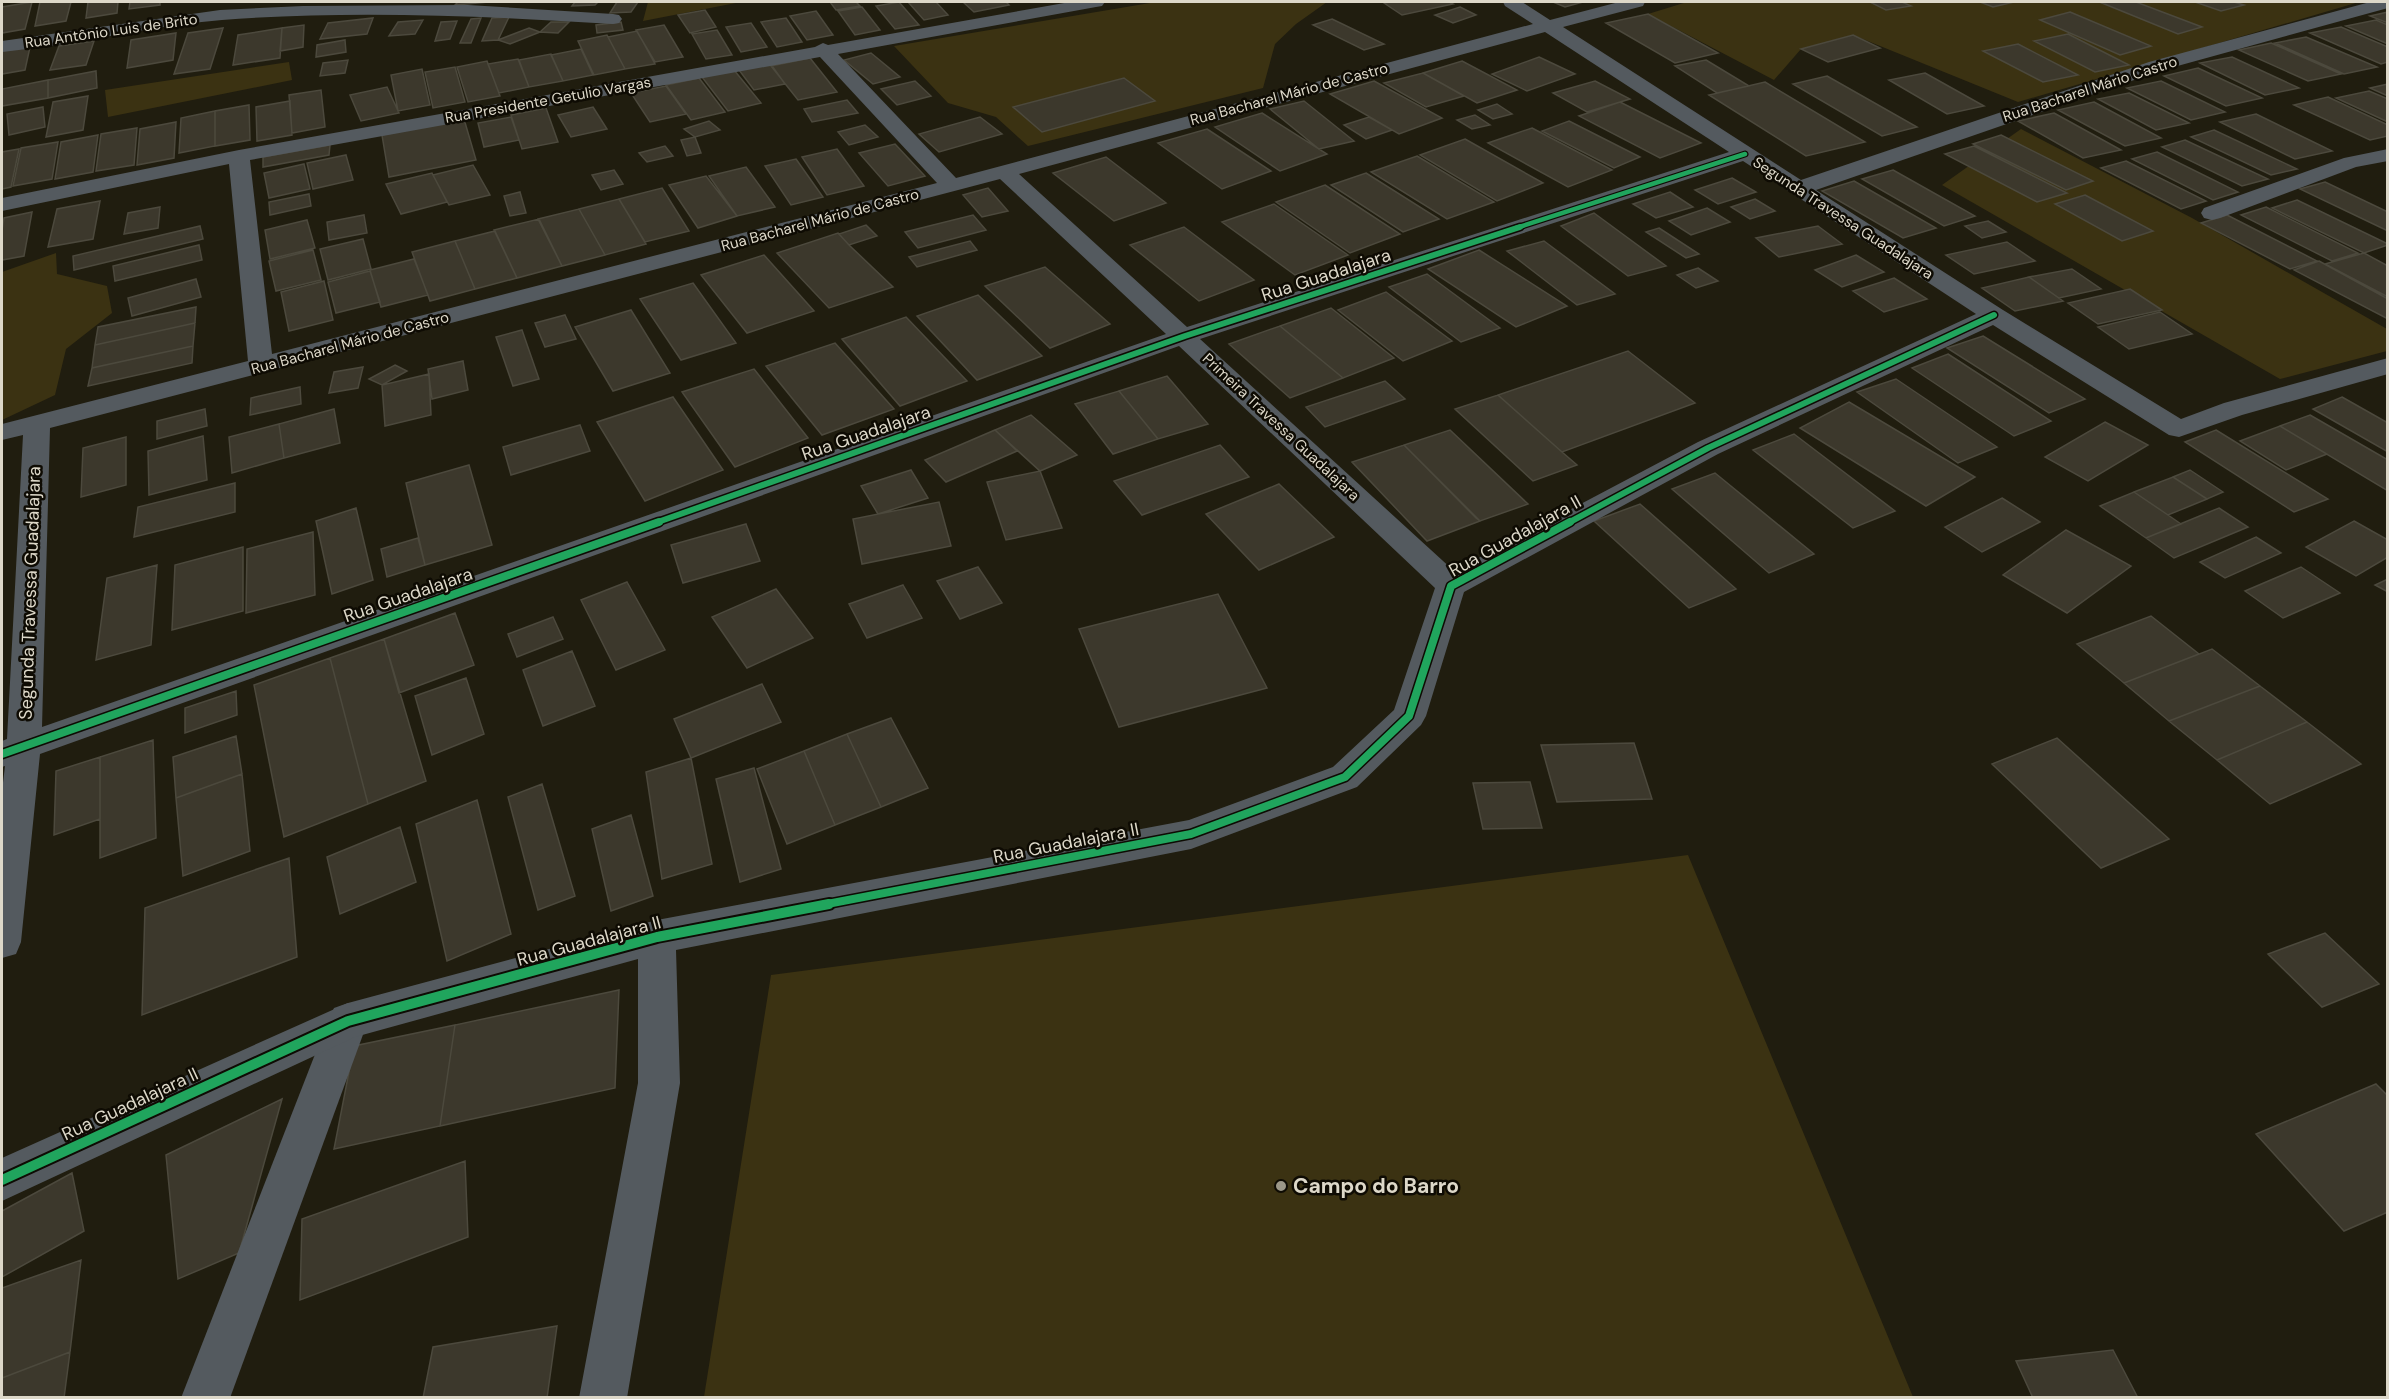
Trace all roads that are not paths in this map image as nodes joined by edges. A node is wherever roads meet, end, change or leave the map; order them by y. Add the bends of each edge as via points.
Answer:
1 (1096, 2) edge
2 (1511, 2) edge
3 (1637, 2) edge
4 (2388, 3) edge
5 (220, 8) edge
6 (613, 19) dead end
7 (1548, 24) junction
8 (2, 47) edge
9 (823, 49) junction
10 (1745, 154) junction
11 (2388, 155) edge
12 (239, 156) junction
13 (1003, 171) junction
14 (951, 186) junction
15 (1797, 189) junction
16 (2, 204) edge
17 (2212, 213) dead end
18 (1994, 315) junction
19 (1185, 336) junction
20 (2388, 366) edge
21 (261, 367) junction
22 (37, 423) junction
23 (2, 432) edge
24 (1451, 586) junction
25 (13, 750) edge
26 (657, 937) junction
27 (2, 942) edge
28 (348, 1021) junction
29 (2, 1180) edge
30 (205, 1398) edge
31 (603, 1398) edge

1 - 9 street, Rua Presidente Getulio Vargas
2 - 7 street, Segunda Travessa Guadalajara
3 - 7 street, Rua Bacharel Mário de Castro
4 - 15 street, Rua Bacharel Mário Castro via 2156,66
5 - 6 street, Rua Antônio Luis de Brito via 468,10
5 - 8 street, Rua Antônio Luis de Brito
7 - 10 street, Segunda Travessa Guadalajara
7 - 13 street, Rua Bacharel Mário de Castro
9 - 12 street, Rua Presidente Getulio Vargas
9 - 14 street
10 - 15 street, Segunda Travessa Guadalajara
10 - 19 street, Rua Guadalajara
11 - 17 street via 2351,162
12 - 16 street, Rua Presidente Getulio Vargas
12 - 21 street
13 - 14 street, Rua Bacharel Mário de Castro
13 - 19 street, Primeira Travessa Guadalajara
14 - 21 street, Rua Bacharel Mário de Castro
15 - 18 street, Segunda Travessa Guadalajara
18 - 20 street, Segunda Travessa Guadalajara via 2179,429 2233,409
18 - 24 street, Rua Guadalajara II via 1708,448
19 - 24 street, Primeira Travessa Guadalajara
19 - 25 street, Rua Guadalajara
21 - 22 street, Rua Bacharel Mário de Castro
22 - 23 street, Rua Bacharel Mário de Castro
22 - 25 street, Segunda Travessa Guadalajara
24 - 26 street, Rua Guadalajara II via 1409,717 1345,777 1191,834
25 - 27 street, Segunda Travessa Guadalajara
26 - 28 street, Rua Guadalajara II
26 - 31 street via 659,1083
28 - 29 street, Rua Guadalajara II
28 - 30 street

